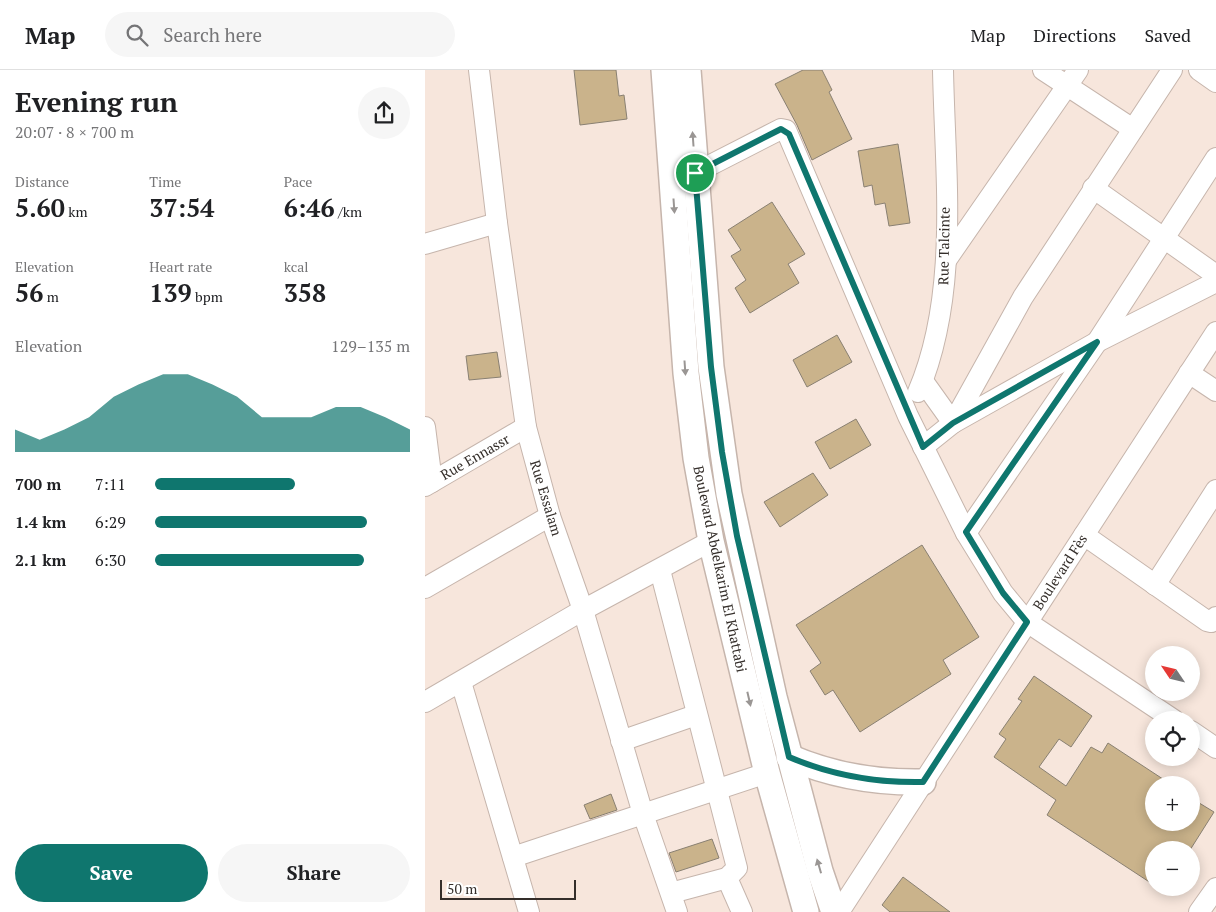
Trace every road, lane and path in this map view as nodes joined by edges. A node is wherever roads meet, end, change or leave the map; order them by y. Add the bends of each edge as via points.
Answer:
1 (479, 70) edge
2 (664, 70) edge
3 (688, 70) edge
4 (943, 70) edge
5 (1043, 70) edge
6 (1172, 70) edge
7 (1199, 70) edge
8 (1073, 78) edge
9 (1216, 82) edge
10 (1133, 129) junction
11 (1216, 158) edge
12 (684, 175) junction
13 (1093, 188) junction
14 (497, 223) junction
15 (1164, 238) junction
16 (425, 244) edge
17 (947, 258) junction
18 (1216, 275) edge
19 (1216, 282) edge
20 (1216, 332) edge
21 (1097, 342) junction
22 (1189, 373) junction
23 (923, 381) junction
24 (1216, 390) edge
25 (908, 416) junction
26 (953, 423) junction
27 (425, 427) edge
28 (526, 428) junction
29 (923, 447) junction
30 (428, 484) edge
31 (1216, 490) edge
32 (550, 516) junction
33 (966, 532) junction
34 (1084, 535) junction
35 (711, 541) junction
36 (659, 570) junction
37 (1155, 585) junction
38 (425, 588) edge
39 (583, 610) junction
40 (1216, 618) edge
41 (1027, 622) junction
42 (461, 682) junction
43 (425, 702) edge
44 (1160, 711) edge
45 (697, 715) junction
46 (1200, 737) edge
47 (621, 740) junction
48 (1216, 748) edge
49 (789, 757) junction
50 (767, 773) junction
51 (923, 782) junction
52 (716, 790) junction
53 (643, 814) junction
54 (513, 857) junction
55 (727, 878) junction
56 (1216, 888) edge
57 (671, 893) junction
58 (529, 912) edge
59 (677, 912) edge
60 (742, 912) edge
61 (806, 912) edge
62 (834, 912) edge
63 (839, 912) edge
64 (1199, 912) edge

1 - 14 street, Rue Essalam
2 - 12 street, Boulevard Abdelkarim El Khattabi
12 -> 3 street, Boulevard Abdelkarim El Khattabi
4 - 17 street, Rue Talcinte
5 - 8 street
6 - 10 street
7 - 9 street
8 - 10 street
8 - 17 street
10 - 13 street
11 - 15 street
12 - 25 street via 781,129 785,130
12 -> 35 street, Boulevard Abdelkarim El Khattabi via 689,407
12 - 49 street, Boulevard Abdelkarim El Khattabi via 722,452 737,536
13 - 15 street
13 - 26 street via 1023,297
14 - 16 street
14 - 28 street, Rue Essalam
15 - 18 street
15 - 21 street
17 - 23 street, Rue Talcinte via 937,333
19 - 21 street
20 - 22 street, Boulevard Fès
21 - 26 street
21 - 33 street
22 - 24 street
22 - 34 street, Boulevard Fès
23 - 25 street, Rue Talcinte
23 - 26 street
25 - 29 street
26 - 29 street
27 - 30 street
28 - 30 street, Rue Ennassr
28 - 32 street, Rue Essalam
29 - 33 street
31 - 37 street
32 - 38 street
32 - 39 street, Rue Essalam
33 - 41 street via 1003,593
34 - 37 street
34 - 41 street, Boulevard Fès
35 - 36 street
35 -> 50 street, Boulevard Abdelkarim El Khattabi
36 - 39 street
36 - 45 street
37 - 40 street via 1207,621
39 - 42 street
39 - 47 street, Rue Essalam
41 - 44 street
41 - 51 street, Boulevard Fès
42 - 43 street
42 - 54 street
45 - 47 street
45 - 52 street
46 - 48 street
47 - 53 street, Rue Essalam
49 - 51 street via 855,778
62 -> 49 street, Boulevard Abdelkarim El Khattabi
50 - 52 street
50 - 61 street, Boulevard Abdelkarim El Khattabi
51 - 63 street, Boulevard Fès
52 - 53 street
52 - 55 street via 737,868
53 - 54 street
53 - 57 street, Rue Essalam
54 - 58 street
55 - 57 street
55 - 60 street
56 - 64 street
57 - 59 street, Rue Essalam

